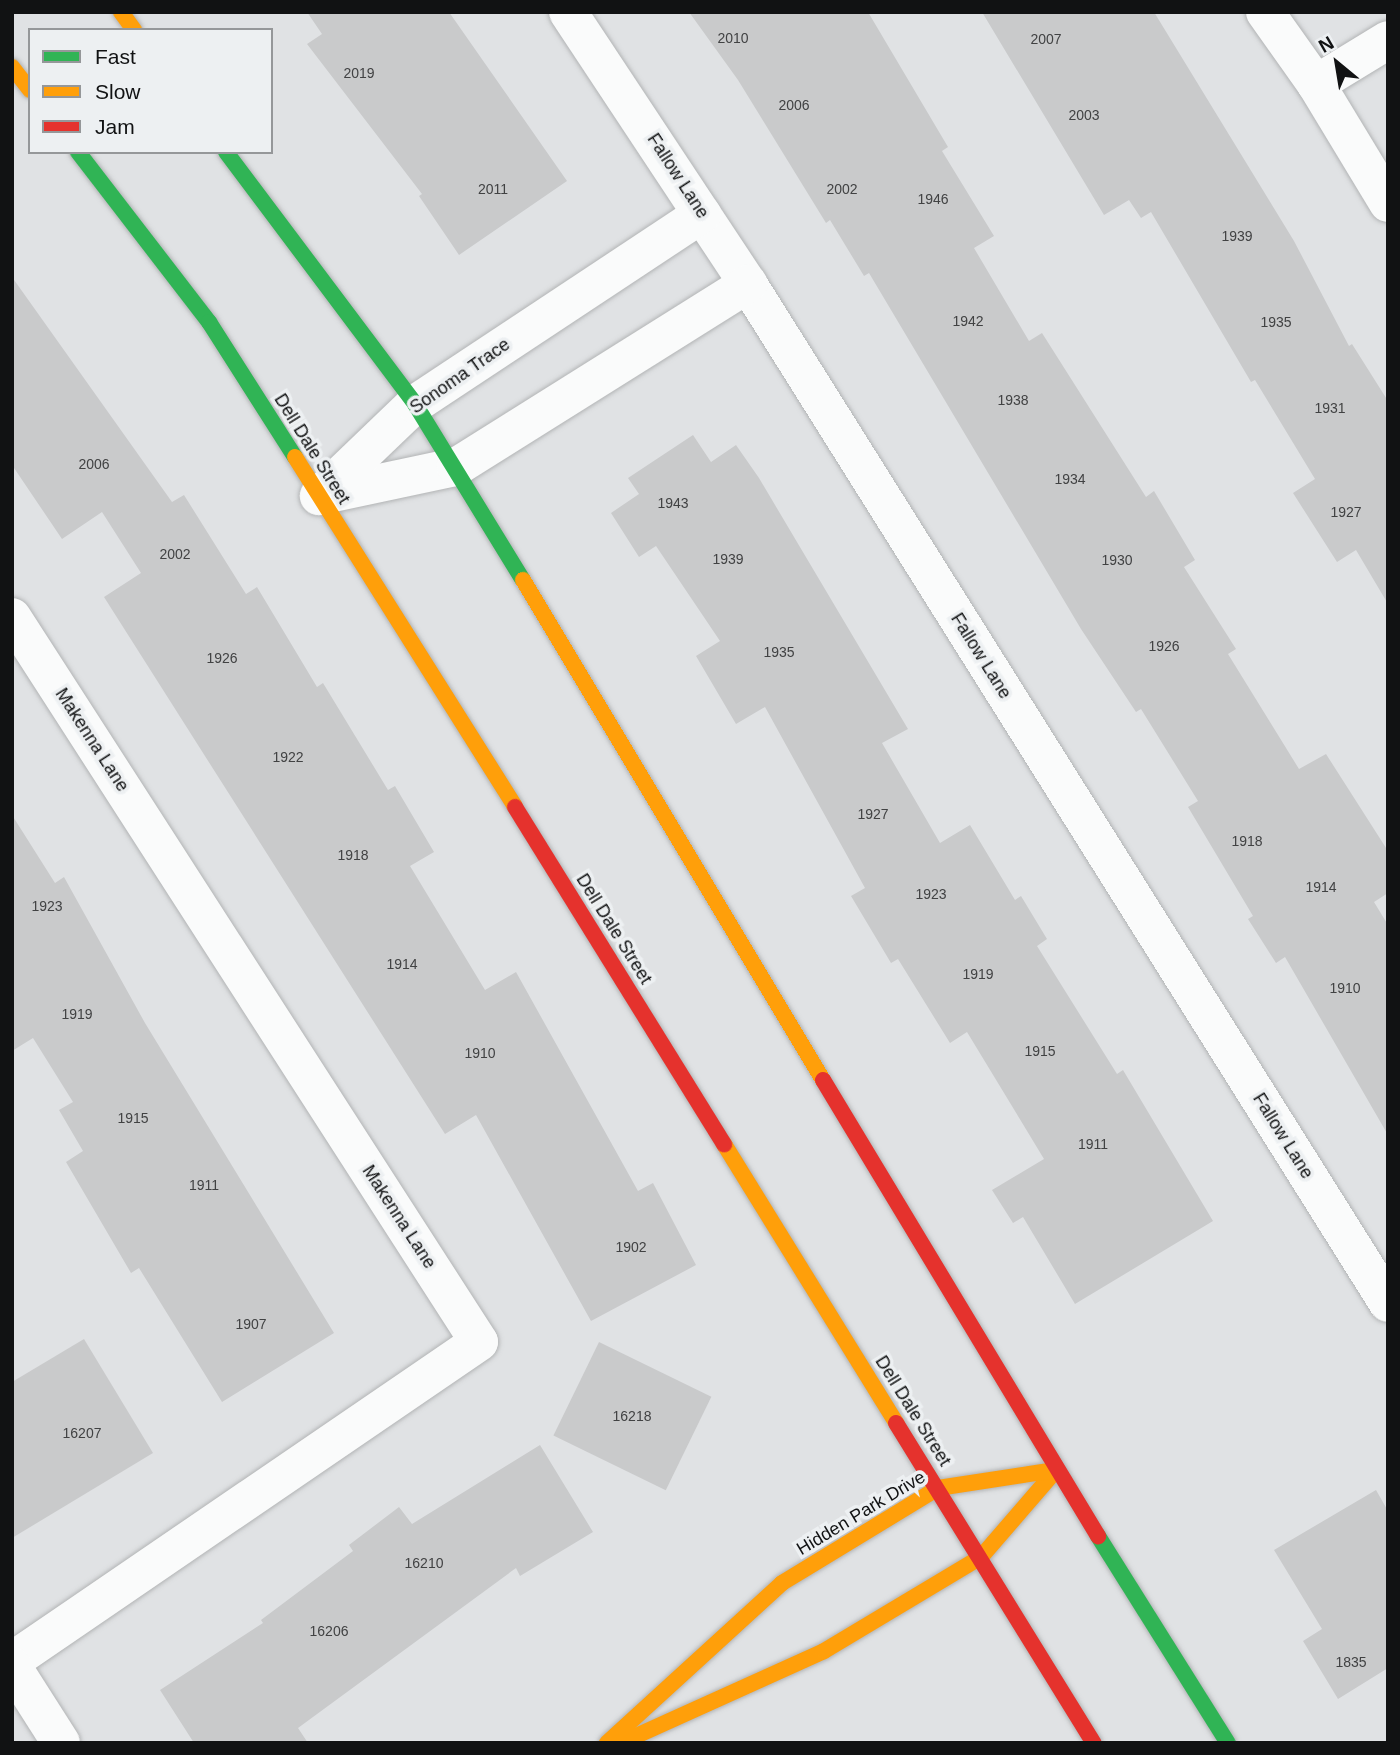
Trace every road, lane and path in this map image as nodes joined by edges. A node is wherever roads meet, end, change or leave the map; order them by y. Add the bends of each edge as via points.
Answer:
1 (121, 12) edge
2 (568, 12) edge
3 (1265, 12) edge
4 (133, 28) edge
5 (1388, 40) edge
6 (12, 67) edge
7 (1316, 84) junction
8 (28, 87) edge
9 (80, 154) edge
10 (228, 154) edge
11 (1388, 203) edge
12 (702, 214) junction
13 (748, 284) junction
14 (415, 404) junction
15 (456, 467) junction
16 (319, 496) junction
17 (12, 617) edge
18 (1388, 1303) edge
19 (1056, 1470) junction
20 (938, 1488) junction
21 (981, 1557) junction
22 (12, 1661) edge
23 (12, 1667) edge
24 (61, 1743) edge
25 (607, 1743) edge
26 (621, 1743) edge
27 (1094, 1743) edge
28 (1228, 1743) edge

1 - 4 main road
2 - 12 street, Fallow Lane
3 - 7 street
5 - 7 street
6 - 8 main road
7 - 11 street
9 - 16 main road, Dell Dale Street via 209,322
10 - 14 main road
12 - 13 street, Fallow Lane
12 - 14 street, Sonoma Trace
13 - 15 street
13 - 18 street, Fallow Lane
14 - 15 main road
14 - 16 street, Sonoma Trace
15 - 16 street
15 - 19 main road
16 - 20 main road, Dell Dale Street
17 - 22 street, Makenna Lane via 479,1342
19 - 20 main road, Hidden Park Drive
19 - 21 main road
19 - 28 main road
20 - 21 main road, Dell Dale Street
20 - 25 main road, Hidden Park Drive via 782,1583
21 - 26 main road via 824,1651
21 - 27 main road, Dell Dale Street
23 - 24 street

